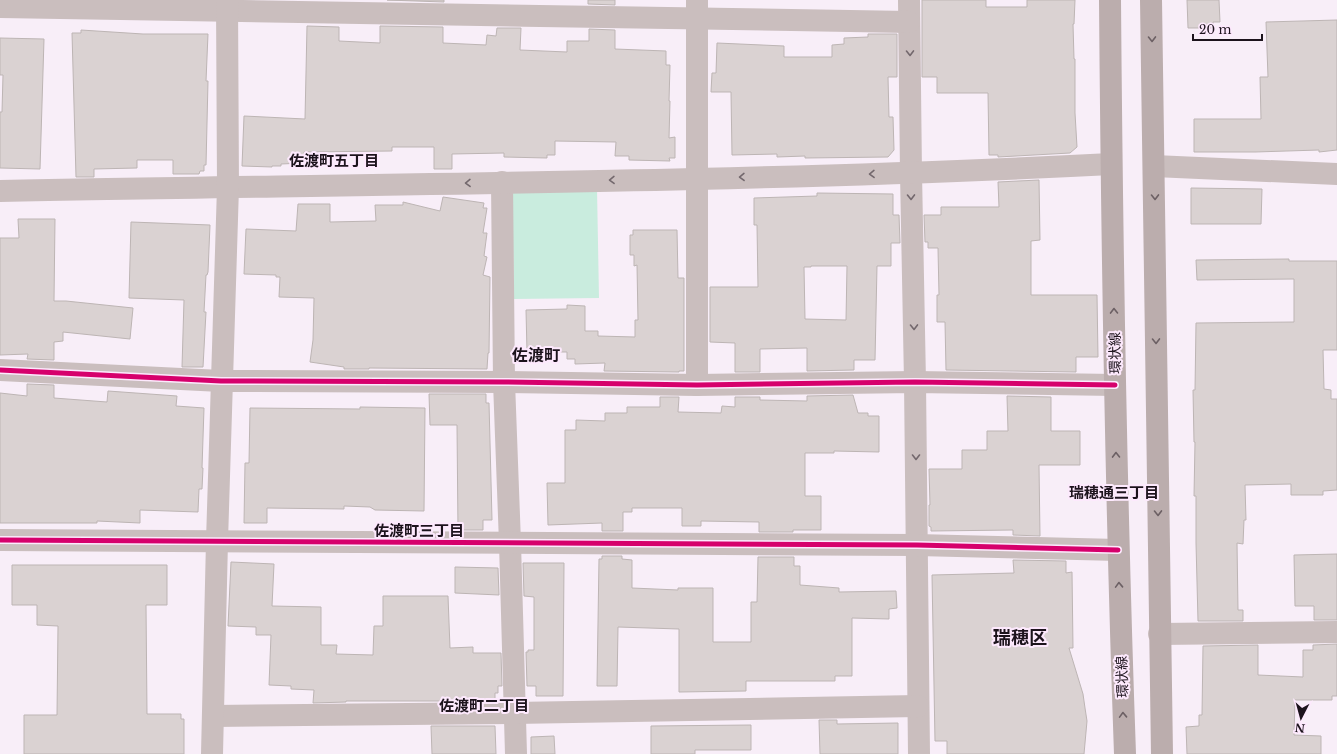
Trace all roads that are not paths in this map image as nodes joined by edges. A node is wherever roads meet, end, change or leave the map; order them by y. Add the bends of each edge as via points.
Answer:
1 (909, 0) edge
2 (1110, 0) edge
3 (1151, 0) edge
4 (227, 6) edge
5 (0, 7) edge
6 (697, 9) edge
7 (909, 22) junction
8 (1111, 164) junction
9 (1154, 166) junction
10 (911, 173) junction
11 (1337, 174) edge
12 (698, 178) junction
13 (502, 182) junction
14 (228, 187) junction
15 (0, 191) edge
16 (0, 370) edge
17 (221, 382) junction
18 (504, 382) junction
19 (915, 382) junction
20 (697, 385) junction
21 (1115, 385) junction
22 (0, 540) edge
23 (217, 541) junction
24 (510, 543) junction
25 (917, 545) junction
26 (1118, 550) junction
27 (1337, 632) edge
28 (1159, 634) junction
29 (918, 706) junction
30 (514, 713) junction
31 (214, 716) junction
32 (212, 754) edge
33 (516, 754) edge
34 (919, 754) edge
35 (1125, 754) edge
36 (1162, 754) edge

1 - 7 street
2 - 8 main road, 環状線
3 -> 9 main road
4 - 5 street
4 - 6 street
4 - 14 street
6 - 7 street
6 - 12 street
7 -> 10 street
8 - 10 street
21 -> 8 main road, 環状線
9 - 11 street
9 -> 28 main road
10 -> 12 street
10 -> 19 street
12 -> 13 street
12 - 20 street
13 -> 14 street
13 - 18 street
14 - 15 street
14 - 17 street
16 - 17 street
17 - 18 street
17 - 23 street
18 - 20 street
18 - 24 street
19 - 20 street
19 - 21 street
19 -> 25 street
26 -> 21 main road, 環状線
22 - 23 street
23 - 24 street
23 - 31 street
24 - 25 street
24 - 30 street
25 - 26 street
25 - 29 street
35 -> 26 main road, 環状線
27 - 28 street
28 - 36 main road
29 - 30 street
29 - 34 street
30 - 31 street
30 - 33 street
31 - 32 street

